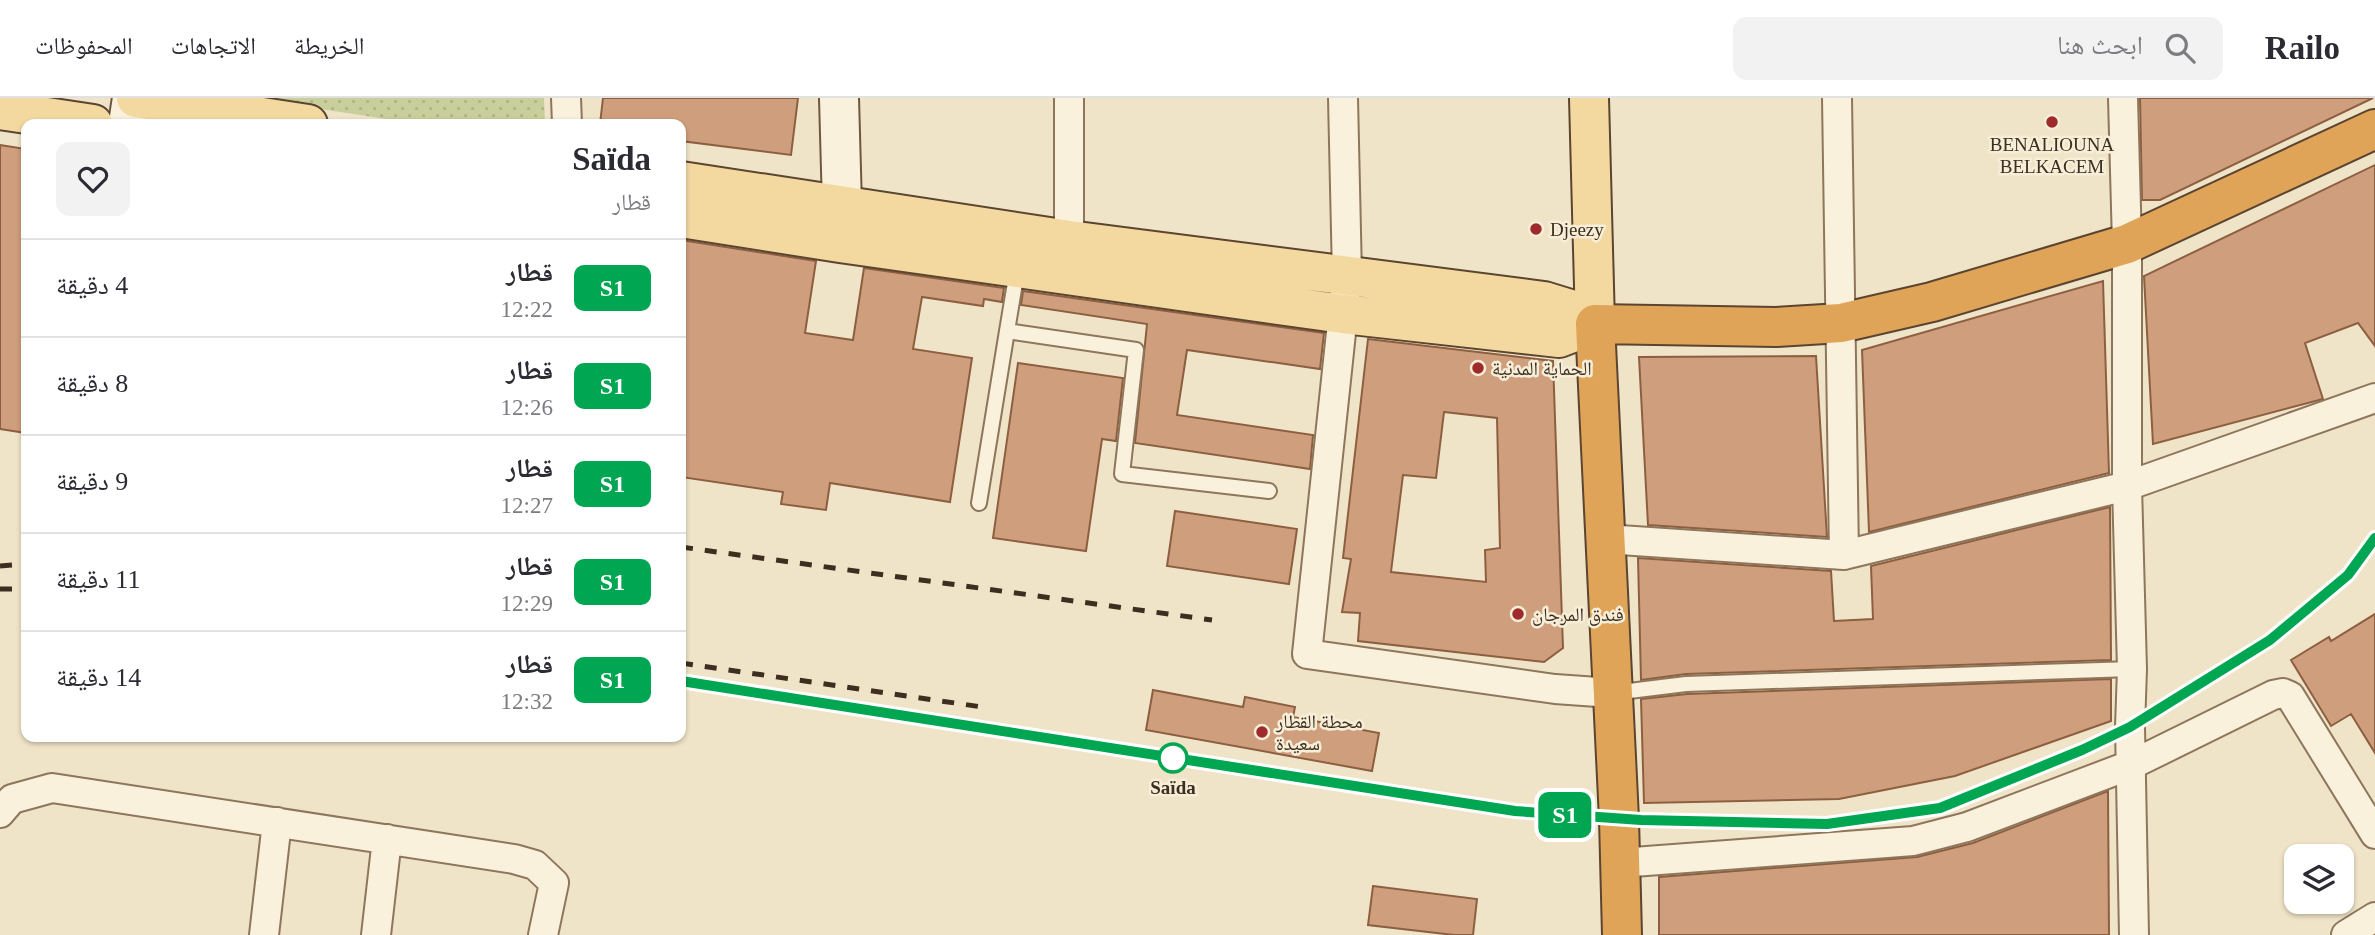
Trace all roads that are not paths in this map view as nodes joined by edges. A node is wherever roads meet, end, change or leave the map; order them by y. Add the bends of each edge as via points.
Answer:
1 (134, 98) edge
2 (566, 98) edge
3 (839, 98) edge
4 (1069, 98) edge
5 (1343, 98) edge
6 (1589, 98) edge
7 (1837, 98) edge
8 (2123, 98) edge
9 (0, 110) edge
10 (60, 119) edge
11 (129, 119) edge
12 (275, 119) edge
13 (567, 119) edge
14 (2375, 129) edge
15 (686, 182) edge
16 (686, 218) edge
17 (841, 225) junction
18 (2127, 244) junction
19 (1065, 256) junction
20 (1018, 267) junction
21 (1348, 276) junction
22 (1343, 314) junction
23 (1840, 323) junction
24 (1595, 324) junction
25 (1007, 331) junction
26 (2375, 398) edge
27 (2127, 486) junction
28 (1269, 491) dead end
29 (979, 503) dead end
30 (1605, 539) junction
31 (1844, 555) junction
32 (2132, 669) junction
33 (1612, 693) junction
34 (2133, 764) junction
35 (0, 813) edge
36 (277, 822) junction
37 (2375, 834) edge
38 (387, 839) junction
39 (1620, 863) junction
40 (2375, 917) edge
41 (264, 935) edge
42 (376, 935) edge
43 (543, 935) edge
44 (1622, 935) edge
45 (2134, 935) edge
46 (2346, 935) edge

1 - 11 street
1 - 12 main road
2 - 13 street
3 - 17 street
4 - 19 street
5 - 21 street
6 - 24 main road
7 - 23 street
8 - 18 street
9 - 10 main road
14 - 18 highway
15 - 17 main road
16 - 17 main road
17 - 19 main road
17 - 20 main road
18 - 23 highway via 1932,302
18 - 27 street
19 - 20 main road
19 - 21 main road
19 - 22 main road
20 - 25 lane
21 - 22 street
21 - 24 main road via 1544,301
22 - 24 main road via 1559,338
22 - 33 street via 1307,654
23 - 24 highway via 1776,327
23 - 31 street
24 - 30 highway
25 - 28 lane via 1136,350 1122,474
25 - 29 lane
26 - 27 street
27 - 31 street
27 - 32 street
30 - 31 street
30 - 33 highway
32 - 33 lane via 1686,684
32 - 34 street
33 - 39 highway
34 - 37 street via 2283,693 2290,696
34 - 39 street via 1968,827 1913,841
34 - 45 street
35 - 36 street via 12,799 52,788
36 - 38 street
36 - 41 street
38 - 42 street
38 - 43 street via 535,864 554,883
39 - 44 highway
40 - 46 street

